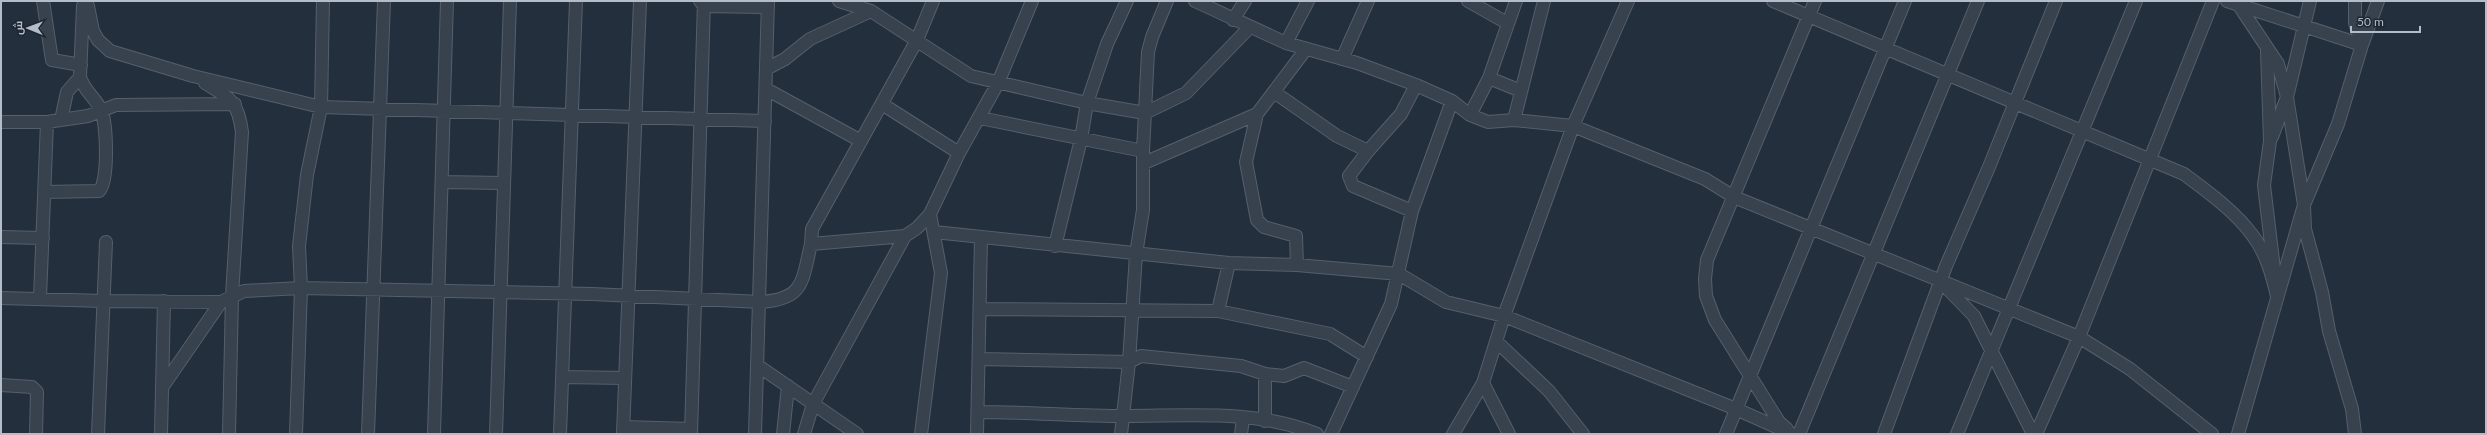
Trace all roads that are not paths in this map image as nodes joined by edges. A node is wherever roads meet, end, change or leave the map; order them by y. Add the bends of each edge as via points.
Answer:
1 (43, 1) edge
2 (84, 1) edge
3 (323, 1) edge
4 (384, 1) edge
5 (447, 1) edge
6 (510, 1) edge
7 (576, 1) edge
8 (640, 1) edge
9 (839, 1) edge
10 (933, 1) edge
11 (1032, 1) edge
12 (1128, 1) edge
13 (1167, 1) edge
14 (1195, 1) edge
15 (1245, 1) edge
16 (1308, 1) edge
17 (1368, 1) edge
18 (1468, 1) edge
19 (1516, 1) edge
20 (1544, 1) edge
21 (1628, 1) edge
22 (1773, 1) edge
23 (1815, 1) edge
24 (1905, 1) edge
25 (1978, 1) edge
26 (2056, 1) edge
27 (2136, 1) edge
28 (2213, 1) edge
29 (2310, 1) edge
30 (2355, 1) edge
31 (2378, 1) edge
32 (2233, 2) edge
33 (703, 3) edge
34 (768, 4) edge
35 (871, 11) junction
36 (1809, 16) junction
37 (1233, 20) junction
38 (1507, 23) junction
39 (2303, 26) junction
40 (1249, 28) junction
41 (917, 40) junction
42 (1286, 43) junction
43 (2362, 45) junction
44 (1886, 48) junction
45 (1306, 50) junction
46 (2267, 50) junction
47 (1342, 59) junction
48 (766, 69) junction
49 (81, 71) junction
50 (1948, 74) junction
51 (193, 76) junction
52 (1488, 78) junction
53 (998, 83) junction
54 (1416, 85) junction
55 (766, 89) junction
56 (1522, 91) junction
57 (1274, 92) junction
58 (2287, 97) junction
59 (1452, 101) junction
60 (1087, 102) junction
61 (2015, 102) junction
62 (235, 104) junction
63 (882, 104) junction
64 (321, 107) junction
65 (381, 109) junction
66 (102, 111) junction
67 (444, 112) junction
68 (1145, 113) junction
69 (507, 114) junction
70 (1257, 114) junction
71 (1470, 115) junction
72 (572, 116) junction
73 (980, 118) junction
74 (636, 119) junction
75 (60, 120) junction
76 (702, 120) junction
77 (1514, 120) junction
78 (1, 122) edge
79 (47, 122) junction
80 (765, 122) junction
81 (1573, 126) junction
82 (2082, 130) junction
83 (1081, 139) junction
84 (861, 141) junction
85 (2270, 141) junction
86 (1368, 151) junction
87 (959, 154) junction
88 (1144, 157) junction
89 (2150, 159) junction
90 (442, 182) junction
91 (504, 183) junction
92 (44, 192) junction
93 (1734, 197) junction
94 (2304, 205) junction
95 (1412, 211) junction
96 (930, 214) junction
97 (1811, 228) junction
98 (934, 232) junction
99 (905, 236) junction
100 (1, 237) edge
101 (981, 237) junction
102 (43, 238) junction
103 (106, 242) dead end
104 (811, 244) junction
105 (1055, 246) junction
106 (1136, 254) junction
107 (1874, 254) junction
108 (1229, 263) junction
109 (1296, 265) junction
110 (1399, 274) junction
111 (1941, 281) junction
112 (301, 288) junction
113 (373, 289) junction
114 (438, 292) junction
115 (500, 292) junction
116 (566, 294) junction
117 (232, 296) junction
118 (629, 296) junction
119 (2277, 296) junction
120 (1, 298) edge
121 (40, 298) junction
122 (695, 299) junction
123 (104, 301) junction
124 (164, 301) junction
125 (221, 302) junction
126 (760, 302) junction
127 (981, 309) junction
128 (1132, 309) junction
129 (2009, 310) junction
130 (1218, 311) junction
131 (1504, 316) junction
132 (2078, 337) junction
133 (1497, 342) junction
134 (1991, 353) junction
135 (1367, 357) junction
136 (979, 359) junction
137 (1129, 362) junction
138 (756, 365) junction
139 (1265, 374) junction
140 (1751, 376) junction
141 (562, 378) junction
142 (625, 378) junction
143 (1483, 383) junction
144 (1, 385) edge
145 (163, 386) junction
146 (788, 386) junction
147 (1353, 387) junction
148 (813, 404) junction
149 (1736, 409) junction
150 (978, 412) junction
151 (1124, 416) junction
152 (1243, 418) junction
153 (1265, 421) junction
154 (623, 431) edge
155 (691, 432) edge
156 (36, 434) edge
157 (98, 434) edge
158 (161, 434) edge
159 (229, 434) edge
160 (296, 434) edge
161 (368, 434) edge
162 (434, 434) edge
163 (496, 434) edge
164 (560, 434) edge
165 (755, 434) edge
166 (783, 434) edge
167 (804, 434) edge
168 (857, 434) edge
169 (921, 434) edge
170 (977, 434) edge
171 (1121, 434) edge
172 (1241, 434) edge
173 (1317, 434) edge
174 (1331, 434) edge
175 (1453, 434) edge
176 (1509, 434) edge
177 (1583, 434) edge
178 (1726, 434) edge
179 (1792, 434) edge
180 (1799, 434) edge
181 (1884, 434) edge
182 (1957, 434) edge
183 (2033, 434) edge
184 (2036, 434) edge
185 (2212, 434) edge
186 (2238, 434) edge
187 (2355, 434) edge

1 - 49 street via 52,60
2 - 49 street
2 - 51 street via 88,6 98,40 110,51
3 - 64 street
4 - 65 street
5 - 67 street
6 - 69 street
7 - 72 street
8 - 74 street
9 - 35 street
10 - 41 street
11 - 53 street
12 - 60 street via 1107,44
13 - 68 street via 1148,52
14 - 37 street
15 - 37 street
16 - 42 street
17 - 47 street
18 - 38 street
19 - 38 street
20 - 56 street
21 - 81 street
22 - 36 street
23 - 36 street
24 - 44 street
25 - 50 street
26 - 61 street
27 - 82 street
28 - 89 street
29 - 39 street
30 - 43 street via 2355,23
31 - 43 street
32 - 39 street
32 - 46 street
33 - 34 street
33 - 76 street
34 - 48 street
35 - 41 street
35 - 48 street via 810,40 785,59
36 - 44 street
36 - 93 street
37 - 40 street
38 - 52 street
39 - 43 street
39 - 58 street
40 - 42 street
40 - 68 street via 1186,93
41 - 53 street via 971,76
41 - 63 street
42 - 45 street
43 - 94 street via 2338,124
44 - 50 street
44 - 97 street
45 - 47 street
45 - 57 street
46 - 58 street via 2278,64
46 - 85 street
47 - 54 street
48 - 55 street
49 - 66 street via 84,89
49 - 75 street via 67,92
50 - 61 street
50 - 107 street
51 - 62 street
51 - 64 street
52 - 56 street
52 - 71 street
53 - 60 street
53 - 73 street
54 - 59 street
54 - 86 street via 1401,114
55 - 80 street
55 - 84 street
56 - 77 street
57 - 70 street
57 - 86 street via 1337,136
58 - 85 street
58 - 94 street
59 - 71 street
59 - 95 street
60 - 68 street
60 - 83 street
61 - 82 street
61 - 111 street
62 - 66 street via 116,105
62 - 117 street via 242,132
63 - 84 street
63 - 87 street
64 - 65 street
64 - 112 street via 302,213 299,246
65 - 67 street
65 - 113 street
66 - 75 street
66 - 92 street via 106,139 102,188 99,191
67 - 69 street
67 - 90 street
68 - 88 street
69 - 72 street
69 - 91 street
70 - 88 street
70 - 109 street via 1246,162 1257,220 1264,227 1296,236
71 - 77 street via 1488,122
72 - 74 street
72 - 116 street
73 - 83 street
73 - 87 street
74 - 76 street
74 - 118 street
75 - 79 street
76 - 80 street
76 - 122 street
77 - 81 street
78 - 79 street
79 - 92 street
80 - 126 street
81 - 93 street via 1706,179
81 - 131 street
82 - 89 street
82 - 129 street
83 - 88 street
83 - 105 street
84 - 104 street via 812,229
85 - 119 street via 2264,185
86 - 95 street via 1349,176 1353,186
87 - 96 street
88 - 106 street via 1143,210
89 - 119 street via 2190,178 2214,196 2253,236 2269,266
89 - 132 street
90 - 91 street
90 - 114 street
91 - 115 street
92 - 102 street
93 - 97 street
93 - 140 street via 1707,260 1706,296 1715,320
94 - 119 street
94 - 187 street via 2305,229 2322,292 2329,331 2352,409
95 - 110 street
96 - 98 street
96 - 99 street
97 - 107 street
97 - 140 street
98 - 101 street
98 - 169 street via 941,273
99 - 104 street
99 - 148 street
100 - 102 street
101 - 105 street
101 - 127 street
102 - 121 street
103 - 123 street
104 - 126 street via 803,276 794,294 783,299
105 - 106 street
106 - 108 street
106 - 128 street
107 - 111 street
107 - 180 street
108 - 109 street
108 - 130 street
109 - 110 street
110 - 131 street via 1446,302
110 - 135 street via 1391,304
111 - 129 street
111 - 134 street via 1974,316
111 - 181 street
112 - 113 street
112 - 117 street via 259,288
112 - 160 street
113 - 114 street
113 - 161 street
114 - 115 street
114 - 162 street
115 - 116 street
115 - 163 street
116 - 118 street
116 - 141 street
117 - 125 street
117 - 159 street
118 - 122 street
118 - 142 street
119 - 186 street
120 - 121 street
121 - 123 street
122 - 126 street
122 - 155 street
123 - 124 street
123 - 157 street
124 - 125 street
124 - 145 street
125 - 145 street
126 - 138 street
127 - 128 street
127 - 136 street
128 - 130 street
128 - 137 street
129 - 132 street
129 - 134 street
130 - 135 street via 1330,334
131 - 133 street
131 - 149 street
132 - 184 street
132 - 185 street via 2130,368
133 - 143 street
133 - 177 street via 1549,391
134 - 182 street
134 - 183 street
135 - 147 street
136 - 137 street
136 - 150 street
137 - 139 street via 1141,356 1241,366
137 - 151 street
138 - 146 street
138 - 165 street
139 - 147 street via 1284,376 1304,368
139 - 153 street
140 - 149 street
140 - 179 street via 1779,422
141 - 142 street
141 - 164 street
142 - 154 street
143 - 175 street
143 - 176 street
144 - 156 street via 32,387 37,392
145 - 158 street
146 - 148 street
146 - 166 street
147 - 174 street
148 - 167 street
148 - 168 street
149 - 178 street
149 - 179 street
150 - 151 street
150 - 170 street
151 - 152 street via 1220,415
151 - 171 street
152 - 153 street
152 - 172 street
153 - 173 street via 1292,425
154 - 155 street

